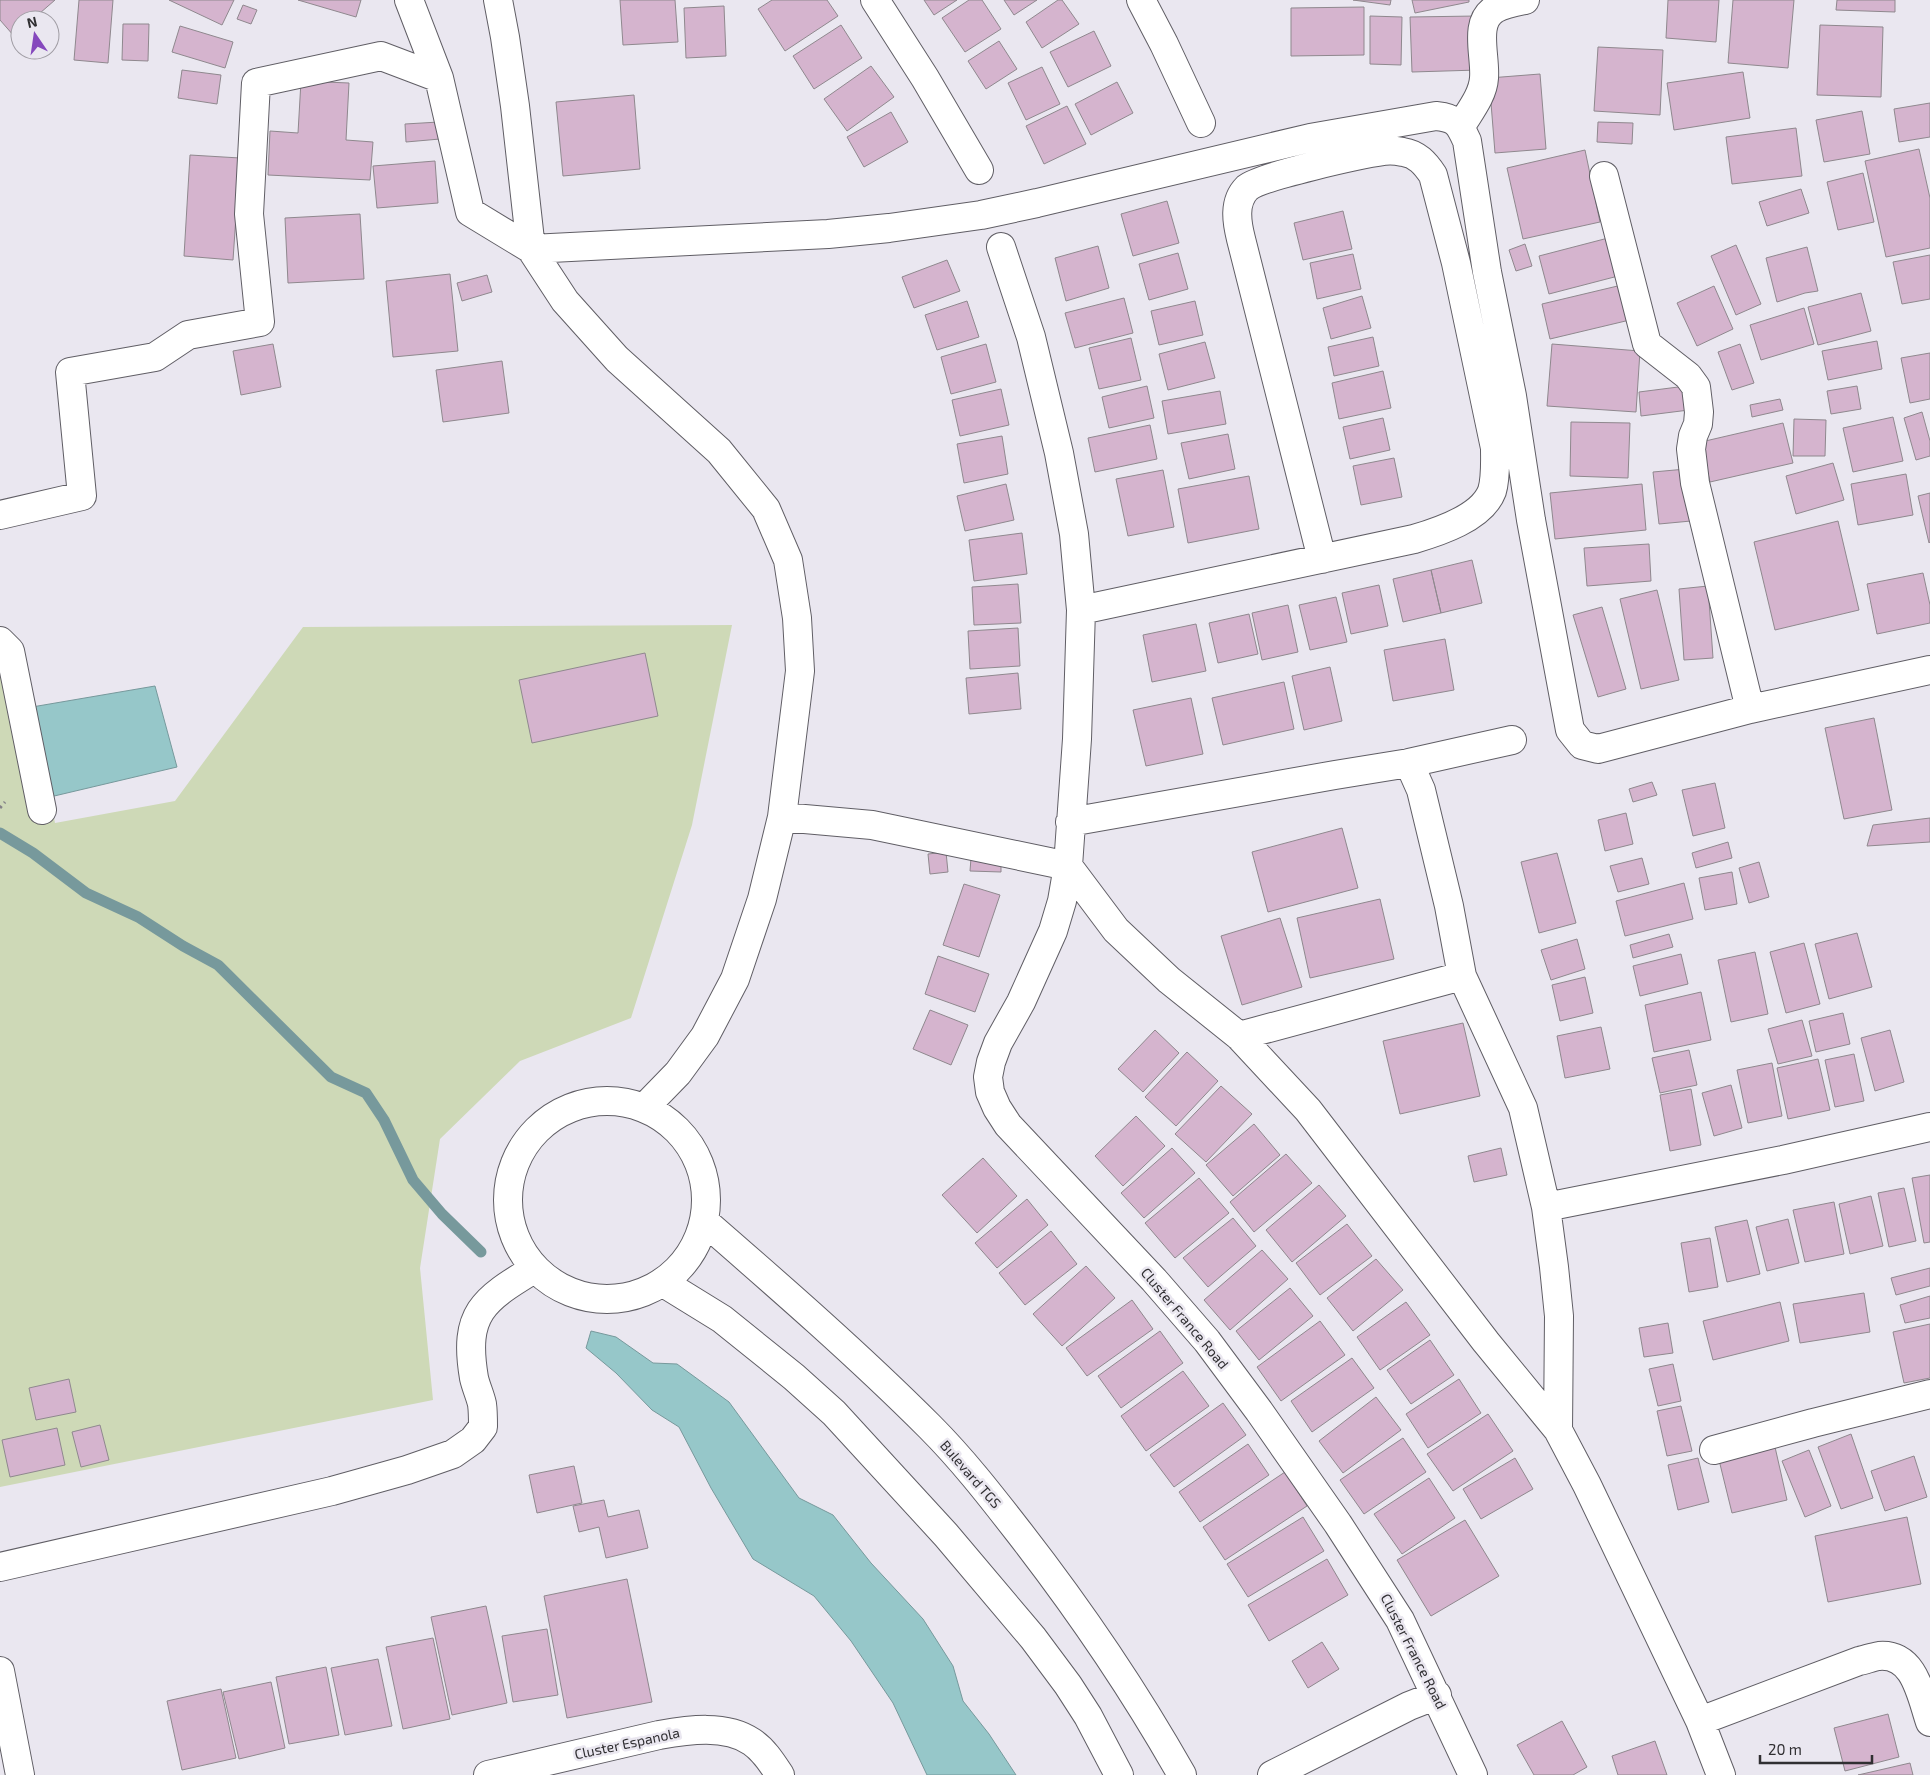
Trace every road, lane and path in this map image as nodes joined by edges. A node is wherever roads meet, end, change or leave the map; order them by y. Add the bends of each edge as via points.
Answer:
1 (410, 0) edge
2 (498, 0) edge
3 (875, 0) edge
4 (1141, 0) edge
5 (1525, 0) edge
6 (440, 78) junction
7 (1201, 123) dead end
8 (1460, 126) junction
9 (978, 170) dead end
10 (1604, 176) dead end
11 (1002, 247) dead end
12 (531, 249) junction
13 (0, 515) edge
14 (1322, 558) junction
15 (1081, 610) junction
16 (0, 641) edge
17 (1930, 670) edge
18 (1750, 709) junction
19 (1512, 740) dead end
20 (1409, 764) junction
21 (42, 810) dead end
22 (782, 817) junction
23 (1070, 822) junction
24 (1068, 866) junction
25 (1462, 976) junction
26 (1239, 1036) junction
27 (644, 1108) junction
28 (1930, 1127) edge
29 (1546, 1207) junction
30 (704, 1220) junction
31 (534, 1269) junction
32 (662, 1282) junction
33 (1930, 1394) edge
34 (1558, 1430) junction
35 (1714, 1450) dead end
36 (0, 1567) edge
37 (0, 1671) edge
38 (1437, 1694) junction
39 (1700, 1722) junction
40 (1930, 1722) edge
41 (20, 1775) edge
42 (488, 1775) edge
43 (780, 1775) edge
44 (1120, 1775) edge
45 (1182, 1775) edge
46 (1272, 1775) edge
47 (1474, 1775) edge
48 (1721, 1775) edge

1 - 6 street
2 - 12 street via 514,96
3 - 9 street
4 - 7 street
5 - 8 street via 1496,8 1482,24 1484,78 1481,91
6 - 12 street via 470,212
6 - 13 street via 381,56 256,83 249,214 260,322 188,335 155,357 70,372 82,496
8 - 12 street via 1450,118 1436,116 1310,138 1037,203 938,222 828,234
8 - 18 street via 1467,141 1487,272 1570,730 1582,745 1598,749
10 - 18 street via 1647,344 1688,376 1696,387 1700,412 1691,450 1695,483
11 - 15 street, Cluster France Road via 1031,337 1058,453 1074,534
12 - 22 street via 565,301 617,359 719,451 766,509 788,560 797,618 800,671
14 - 14 street via 1236,220 1238,204 1248,188 1282,175 1369,154 1404,152 1416,156 1433,175 1456,262 1495,448 1495,476 1491,492 1480,506 1441,531
14 - 15 street
15 - 23 street, Cluster France Road via 1077,739
16 - 21 street via 10,651
17 - 18 street
19 - 20 street
20 - 23 street
20 - 25 street via 1421,790
22 - 24 street via 872,825
22 - 27 street via 762,900 735,979 705,1036 678,1073
23 - 24 street, Cluster France Road
24 - 26 street via 1116,930 1169,980
24 - 38 street, Cluster France Road via 1053,931 991,1062 988,1077 997,1108 1008,1125 1154,1280 1236,1380 1376,1580
25 - 26 street
25 - 29 street via 1523,1108
26 - 34 street via 1308,1110 1486,1342
27 - 30 street via 668,1121 688,1141 701,1166 706,1193
27 - 31 street via 615,1101 584,1103 556,1114 533,1133 516,1158 508,1186 508,1216 517,1244
28 - 29 street
29 - 34 street via 1559,1316
30 - 32 street via 690,1255
30 - 45 street, Bulevard TGS via 931,1428 985,1489 1057,1581
31 - 32 street via 562,1289 596,1299 630,1296
31 - 36 street via 499,1290 480,1309 475,1322 472,1354 483,1427 473,1440 453,1454 332,1491
32 - 44 street via 722,1320 794,1376 834,1413 964,1556 1033,1638 1088,1716
33 - 35 street
34 - 39 street
37 - 41 street
38 - 46 street
38 - 47 street, Cluster France Road
39 - 40 street via 1859,1661 1880,1656 1894,1658 1912,1672
39 - 48 street
42 - 43 street, Cluster Espanola via 659,1734 710,1730 730,1732 752,1741

